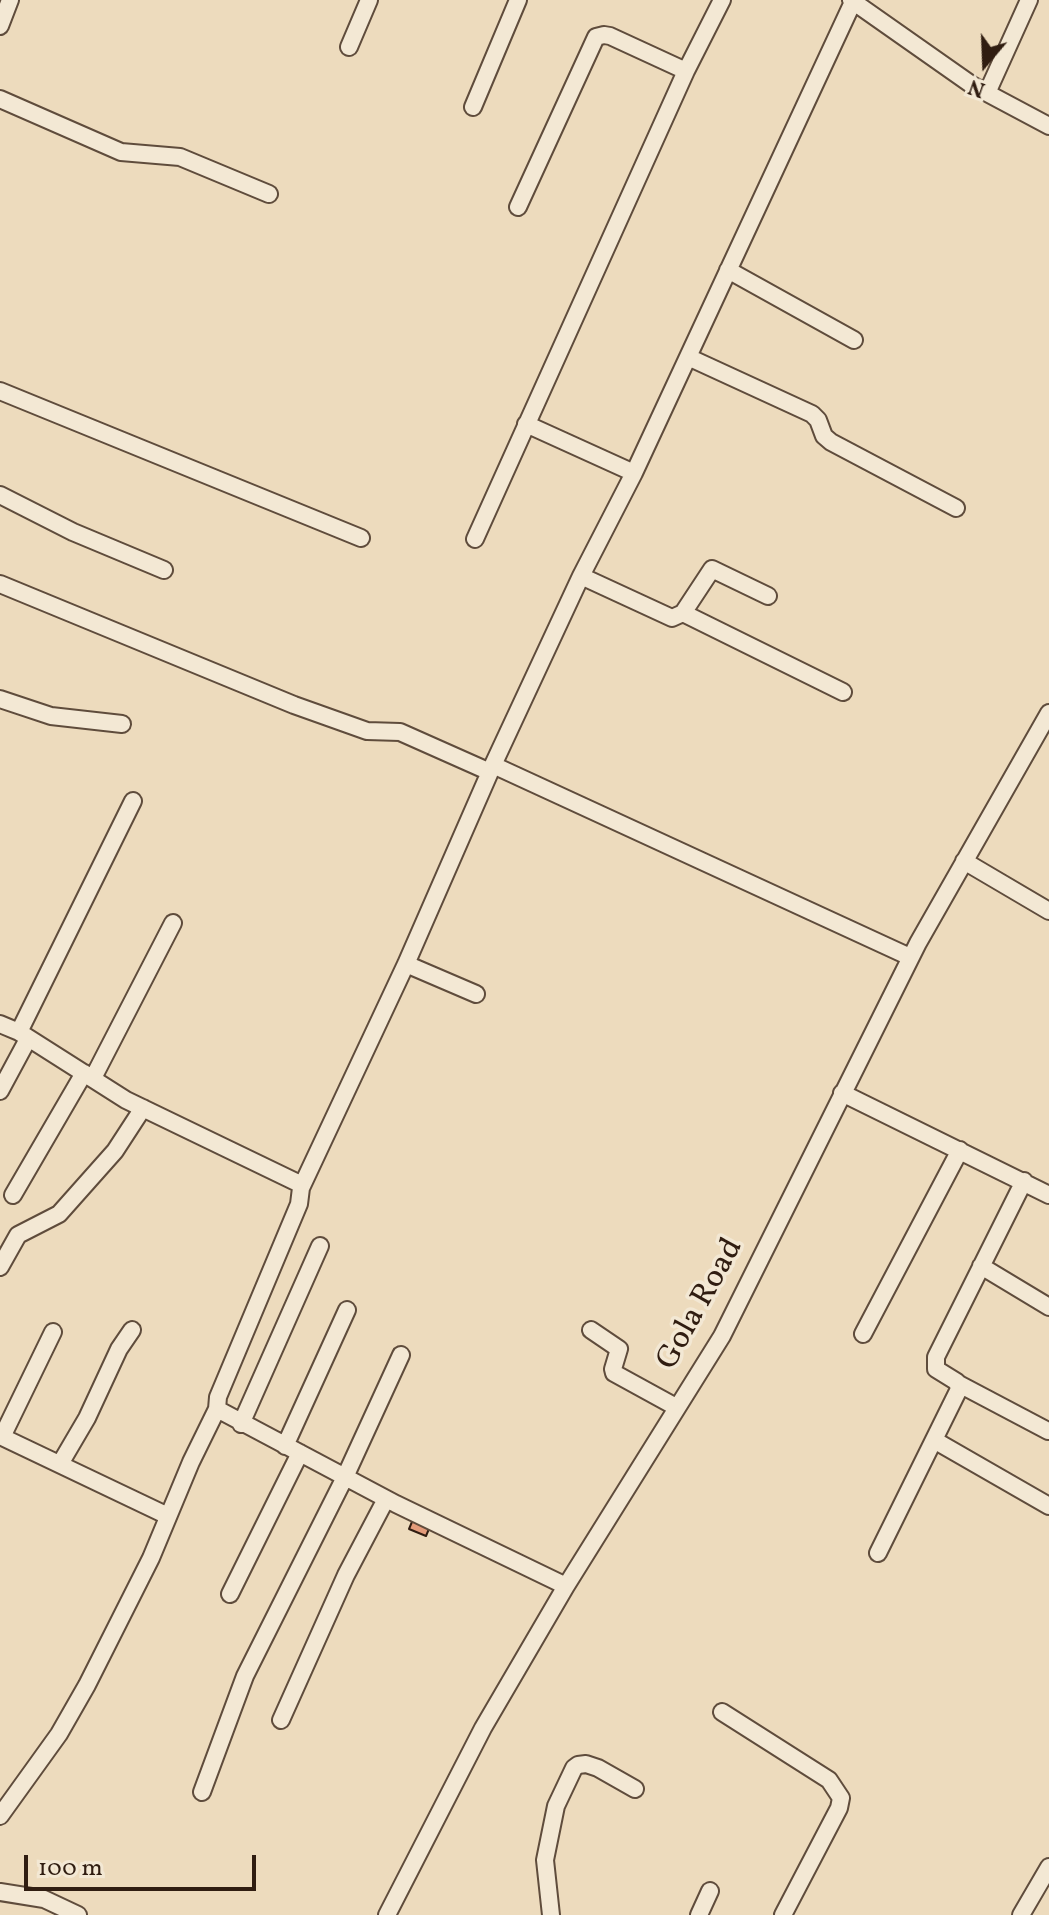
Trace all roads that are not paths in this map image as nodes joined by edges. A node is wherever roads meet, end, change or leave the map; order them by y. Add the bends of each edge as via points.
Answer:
1 (10, 0) edge
2 (369, 0) edge
3 (518, 0) edge
4 (722, 0) edge
5 (1029, 0) edge
6 (852, 1) edge
7 (0, 26) edge
8 (349, 47) dead end
9 (686, 71) junction
10 (987, 93) junction
11 (0, 99) edge
12 (473, 107) dead end
13 (1049, 126) edge
14 (269, 194) dead end
15 (518, 207) dead end
16 (728, 270) junction
17 (854, 340) dead end
18 (688, 357) junction
19 (0, 391) edge
20 (526, 424) junction
21 (634, 473) junction
22 (0, 495) edge
23 (956, 508) dead end
24 (361, 538) dead end
25 (475, 539) dead end
26 (164, 570) dead end
27 (581, 576) junction
28 (0, 584) edge
29 (768, 596) dead end
30 (683, 613) junction
31 (843, 692) dead end
32 (0, 699) edge
33 (1049, 713) edge
34 (122, 724) dead end
35 (491, 768) junction
36 (133, 801) dead end
37 (964, 861) junction
38 (1049, 911) edge
39 (173, 923) dead end
40 (910, 957) junction
41 (406, 964) junction
42 (476, 994) dead end
43 (0, 1024) edge
44 (24, 1035) junction
45 (88, 1076) junction
46 (0, 1091) edge
47 (842, 1093) junction
48 (143, 1108) junction
49 (960, 1150) junction
50 (1024, 1181) junction
51 (301, 1188) junction
52 (13, 1195) dead end
53 (1049, 1195) edge
54 (320, 1246) dead end
55 (981, 1266) junction
56 (0, 1267) edge
57 (1049, 1307) edge
58 (347, 1310) dead end
59 (132, 1330) dead end
60 (591, 1330) dead end
61 (53, 1332) dead end
62 (863, 1334) dead end
63 (401, 1355) dead end
64 (959, 1384) junction
65 (676, 1407) junction
66 (217, 1409) junction
67 (241, 1424) junction
68 (1048, 1431) edge
69 (1, 1436) edge
70 (934, 1440) junction
71 (293, 1450) junction
72 (60, 1464) junction
73 (345, 1477) junction
74 (386, 1499) junction
75 (1049, 1506) edge
76 (168, 1516) junction
77 (878, 1553) dead end
78 (566, 1586) junction
79 (230, 1594) dead end
80 (722, 1712) dead end
81 (281, 1720) dead end
82 (635, 1789) dead end
83 (202, 1792) dead end
84 (0, 1816) edge
85 (1049, 1867) edge
86 (710, 1891) dead end
87 (0, 1892) edge
88 (78, 1915) edge
89 (387, 1915) edge
90 (551, 1915) edge
91 (699, 1915) edge
92 (783, 1915) edge
93 (1021, 1915) edge

1 - 7 street
2 - 8 street
3 - 12 street
4 - 9 street
5 - 10 street
6 - 10 street
6 - 16 street
9 - 15 street via 610,36 596,37
9 - 20 street
10 - 13 street
11 - 14 street via 121,152 180,157
16 - 17 street
16 - 18 street
18 - 21 street
18 - 23 street via 812,414 831,442
19 - 24 street
20 - 21 street
20 - 25 street
21 - 27 street
22 - 26 street
27 - 30 street via 669,618
27 - 35 street
28 - 35 street via 294,705 371,732 400,732
29 - 30 street via 712,569
30 - 31 street
32 - 34 street via 51,716
33 - 37 street, Gola Road
35 - 40 street
35 - 41 street
36 - 44 street
37 - 38 street
37 - 40 street, Gola Road
39 - 45 street
40 - 47 street, Gola Road
41 - 42 street
41 - 51 street
43 - 44 street
44 - 45 street
44 - 46 street
45 - 48 street
45 - 52 street
47 - 49 street
47 - 65 street, Gola Road via 722,1336
48 - 51 street via 290,1177
48 - 56 street via 121,1143 59,1214 18,1235
49 - 50 street
49 - 62 street
50 - 53 street
50 - 55 street
51 - 66 street
54 - 67 street
55 - 57 street
55 - 64 street via 935,1364
58 - 71 street
59 - 72 street
60 - 65 street via 619,1349 614,1373
61 - 69 street
63 - 73 street
64 - 68 street
64 - 70 street
65 - 78 street, Gola Road
66 - 67 street
66 - 76 street
67 - 71 street
69 - 72 street
70 - 75 street
70 - 77 street
71 - 73 street
71 - 79 street
72 - 76 street
73 - 74 street
73 - 83 street via 245,1676
74 - 78 street
74 - 81 street
76 - 84 street via 87,1685
78 - 89 street, Gola Road via 483,1728
80 - 92 street via 829,1780 841,1798
82 - 90 street via 598,1768 574,1768 556,1806 545,1860
85 - 93 street
86 - 91 street
87 - 88 street via 44,1899

